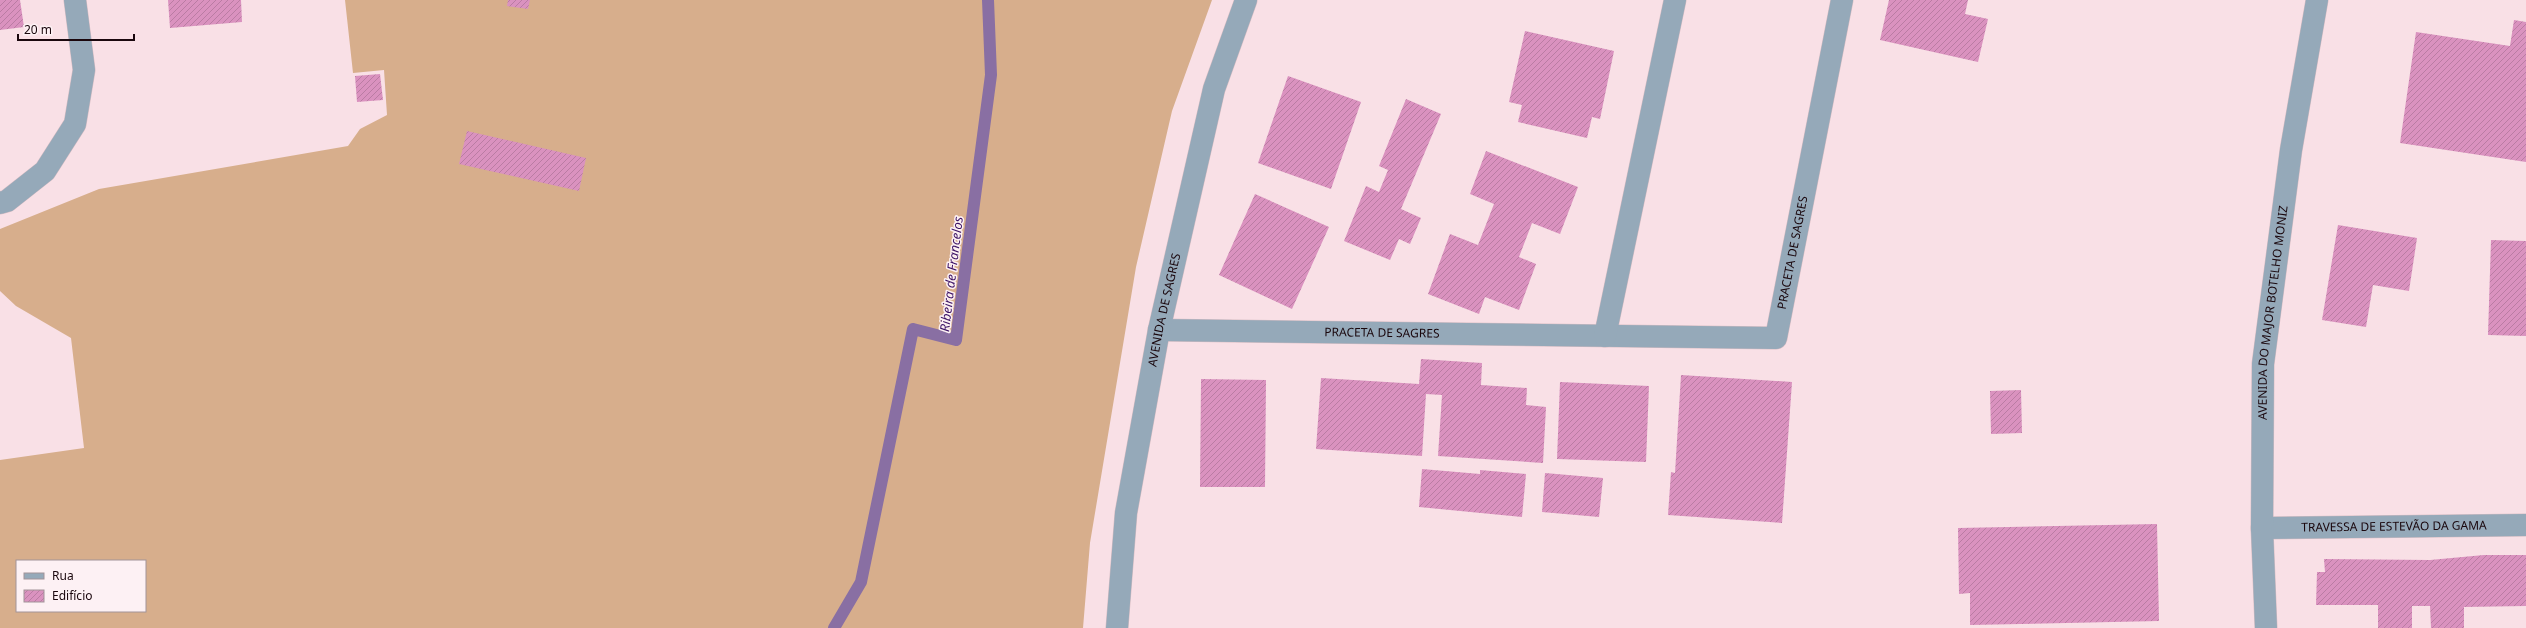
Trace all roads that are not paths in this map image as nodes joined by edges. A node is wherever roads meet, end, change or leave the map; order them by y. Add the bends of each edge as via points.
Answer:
1 (75, 0) edge
2 (1246, 0) edge
3 (1675, 0) edge
4 (1842, 0) edge
5 (2317, 0) edge
6 (0, 203) edge
7 (1159, 330) junction
8 (1605, 336) junction
9 (2526, 525) edge
10 (2262, 528) junction
11 (1117, 628) edge
12 (2266, 628) edge

1 - 6 street via 84,70 75,124 45,171 7,201
2 - 7 street, AVENIDA DE SAGRES via 1214,89
3 - 8 street
4 - 8 street, PRACETA DE SAGRES via 1776,338
5 - 10 street, AVENIDA DO MAJOR BOTELHO MONIZ via 2291,150 2263,364
7 - 8 street, PRACETA DE SAGRES
7 - 11 street, AVENIDA DE SAGRES via 1126,514
9 - 10 street, TRAVESSA DE ESTEVÃO DA GAMA
10 - 12 street, AVENIDA DO MAJOR BOTELHO MONIZ

